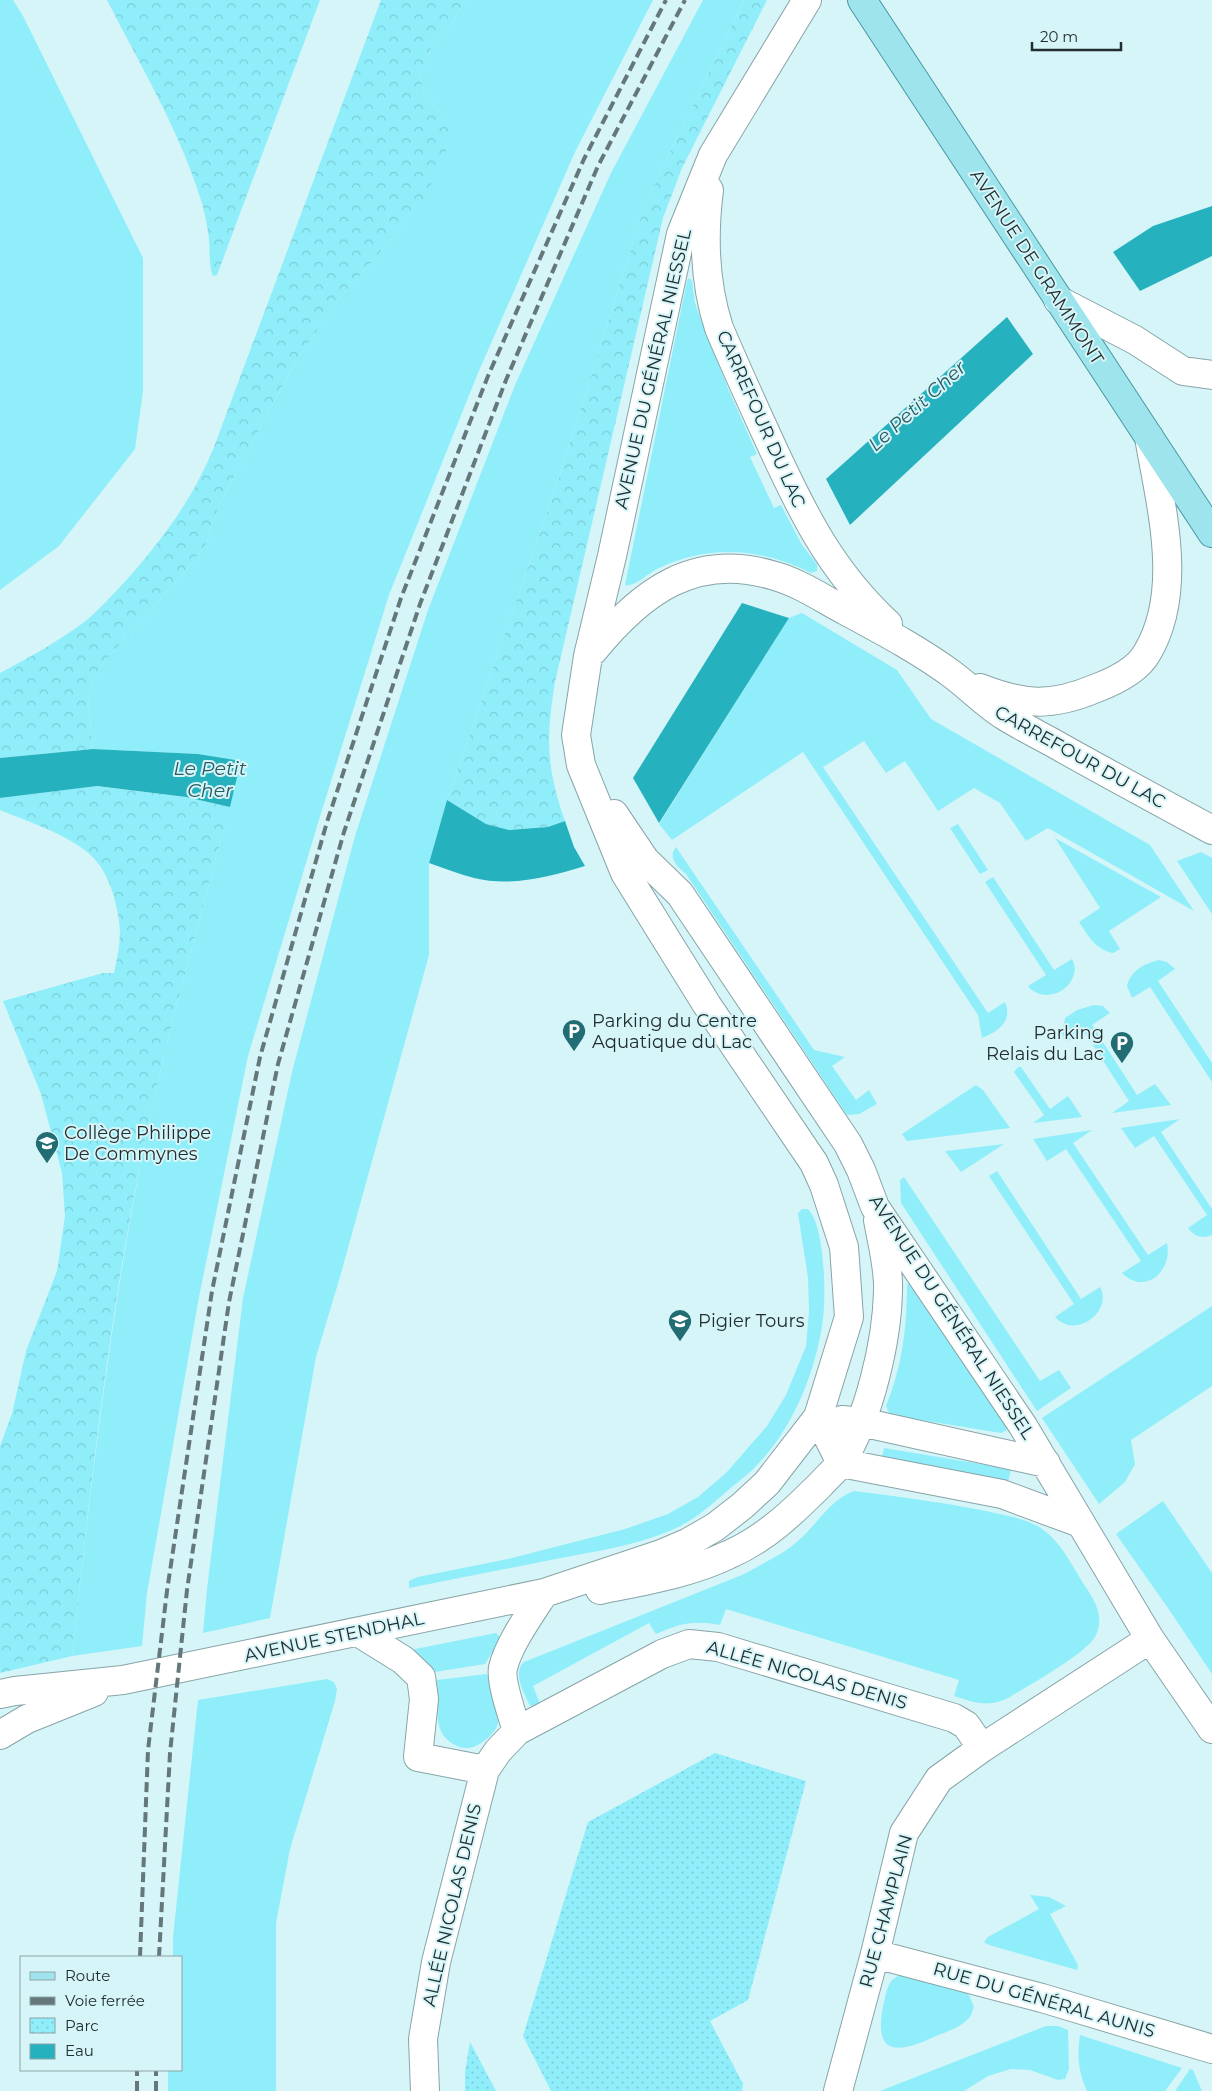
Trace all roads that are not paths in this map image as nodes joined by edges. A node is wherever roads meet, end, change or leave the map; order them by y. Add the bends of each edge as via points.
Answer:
1 (862, 0) edge
2 (804, 4) edge
3 (713, 155) junction
4 (1058, 300) junction
5 (1212, 375) edge
6 (1148, 437) junction
7 (1212, 533) edge
8 (911, 646) junction
9 (588, 656) junction
10 (954, 676) junction
11 (581, 765) junction
12 (1212, 830) edge
13 (875, 1207) junction
14 (844, 1247) joint
15 (818, 1417) junction
16 (861, 1422) junction
17 (841, 1463) junction
18 (1046, 1464) junction
19 (1080, 1523) junction
20 (544, 1594) junction
21 (358, 1632) junction
22 (1150, 1639) junction
23 (123, 1680) junction
24 (0, 1694) edge
25 (1212, 1729) edge
26 (518, 1731) junction
27 (0, 1734) edge
28 (982, 1748) junction
29 (485, 1770) junction
30 (875, 1954) junction
31 (1212, 2049) edge
32 (425, 2091) edge
33 (838, 2091) edge

1 - 4 main road, AVENUE DE GRAMMONT
2 - 3 street, AVENUE DU GÉNÉRAL NIESSEL
3 - 8 street, CARREFOUR DU LAC via 704,223 705,252 712,306 719,328 814,532 855,590
3 - 9 street, AVENUE DU GÉNÉRAL NIESSEL via 681,234
4 - 5 street via 1135,340 1183,371
4 - 6 main road, AVENUE DE GRAMMONT
6 - 7 main road, AVENUE DE GRAMMONT
6 - 10 street, CARREFOUR DU LAC via 1166,542 1167,573 1164,609 1147,654 1129,671 1109,683 1084,694 1058,700 1006,698
8 - 9 street, CARREFOUR DU LAC via 798,585 775,576 726,569 679,578 651,593 615,624
8 - 10 street, CARREFOUR DU LAC
9 - 11 street, AVENUE DU GÉNÉRAL NIESSEL via 576,735
10 - 12 street, CARREFOUR DU LAC via 1004,716
11 - 13 street, AVENUE DU GÉNÉRAL NIESSEL via 645,860 680,894 848,1144
11 - 14 street, AVENUE DU GÉNÉRAL NIESSEL via 625,873 707,1005 814,1164 824,1184
13 - 16 street, AVENUE STENDHAL via 888,1289 884,1343
13 - 18 street, AVENUE DU GÉNÉRAL NIESSEL
14 - 15 street, AVENUE STENDHAL via 849,1317
15 - 16 street
15 - 17 street
15 - 20 street, AVENUE STENDHAL via 768,1482 716,1527 660,1554
16 - 17 street, AVENUE STENDHAL
16 - 18 street
17 - 19 street via 1002,1494
17 - 20 street, AVENUE STENDHAL via 778,1525 730,1555 651,1580 592,1591
18 - 19 street, AVENUE DU GÉNÉRAL NIESSEL
19 - 22 street, AVENUE DU GÉNÉRAL NIESSEL
20 - 21 street, AVENUE STENDHAL
20 - 26 street via 529,1615 502,1669 510,1712
21 - 23 street, AVENUE STENDHAL
21 - 29 street via 403,1660 421,1677 424,1708 418,1757
22 - 25 street, AVENUE DU GÉNÉRAL NIESSEL
22 - 28 street, RUE CHAMPLAIN
23 - 24 street, AVENUE STENDHAL
23 - 27 street, AVENUE STENDHAL via 26,1719
26 - 28 street, ALLÉE NICOLAS DENIS via 662,1654 689,1644 702,1644 954,1718 966,1725
26 - 29 street, ALLÉE NICOLAS DENIS via 498,1750
28 - 30 street, RUE CHAMPLAIN via 939,1779 904,1833
29 - 32 street, ALLÉE NICOLAS DENIS via 436,1962 423,2039
30 - 31 street, RUE DU GÉNÉRAL AUNIS via 1042,1998
30 - 33 street, RUE CHAMPLAIN

